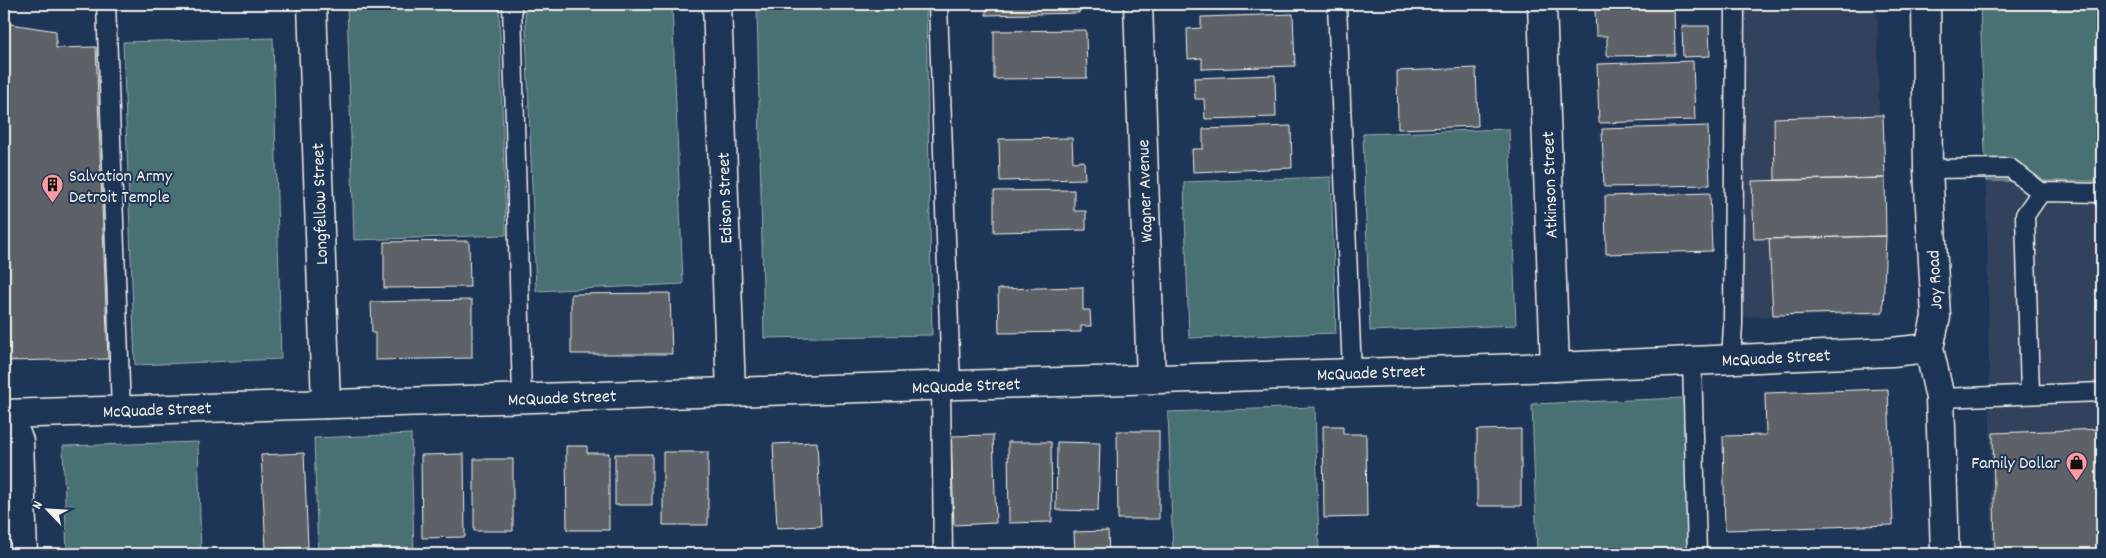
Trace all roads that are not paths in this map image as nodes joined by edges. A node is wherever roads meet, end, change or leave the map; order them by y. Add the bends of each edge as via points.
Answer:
1 (106, 4) edge
2 (312, 4) edge
3 (512, 4) edge
4 (717, 4) edge
5 (938, 4) edge
6 (1138, 4) edge
7 (1337, 4) edge
8 (1542, 4) edge
9 (1735, 4) edge
10 (1926, 4) edge
11 (1928, 169) junction
12 (2041, 192) junction
13 (2102, 193) edge
14 (1929, 348) junction
15 (1731, 360) junction
16 (1692, 361) junction
17 (1555, 367) junction
18 (1352, 373) junction
19 (1150, 379) junction
20 (946, 385) junction
21 (731, 392) junction
22 (2102, 392) edge
23 (2030, 394) junction
24 (1940, 398) junction
25 (522, 399) junction
26 (326, 404) junction
27 (120, 411) junction
28 (5, 414) edge
29 (23, 554) edge
30 (943, 554) edge
31 (1696, 554) edge
32 (1945, 554) edge

1 - 27 lane
2 - 26 street, Longfellow Street
3 - 25 lane
4 - 21 street, Edison Street
5 - 20 lane
6 - 19 street, Wagner Avenue
7 - 18 lane
8 - 17 street, Atkinson Street
9 - 15 lane
10 - 11 street, Joy Road
11 - 12 lane via 2010,168
11 - 14 street, Joy Road via 1936,317
12 - 13 lane
12 - 23 lane via 2025,215
14 - 15 street, McQuade Street
14 - 24 street, Joy Road
15 - 16 street, McQuade Street
16 - 17 street, McQuade Street
16 - 31 lane
17 - 18 street, McQuade Street
18 - 19 street, McQuade Street
19 - 20 street, McQuade Street
20 - 21 street, McQuade Street
20 - 30 lane
21 - 25 street, McQuade Street
22 - 23 lane
23 - 24 lane
24 - 32 street, Joy Road
25 - 26 street, McQuade Street
26 - 27 street, McQuade Street
27 - 28 street, McQuade Street
28 - 29 street via 19,441

